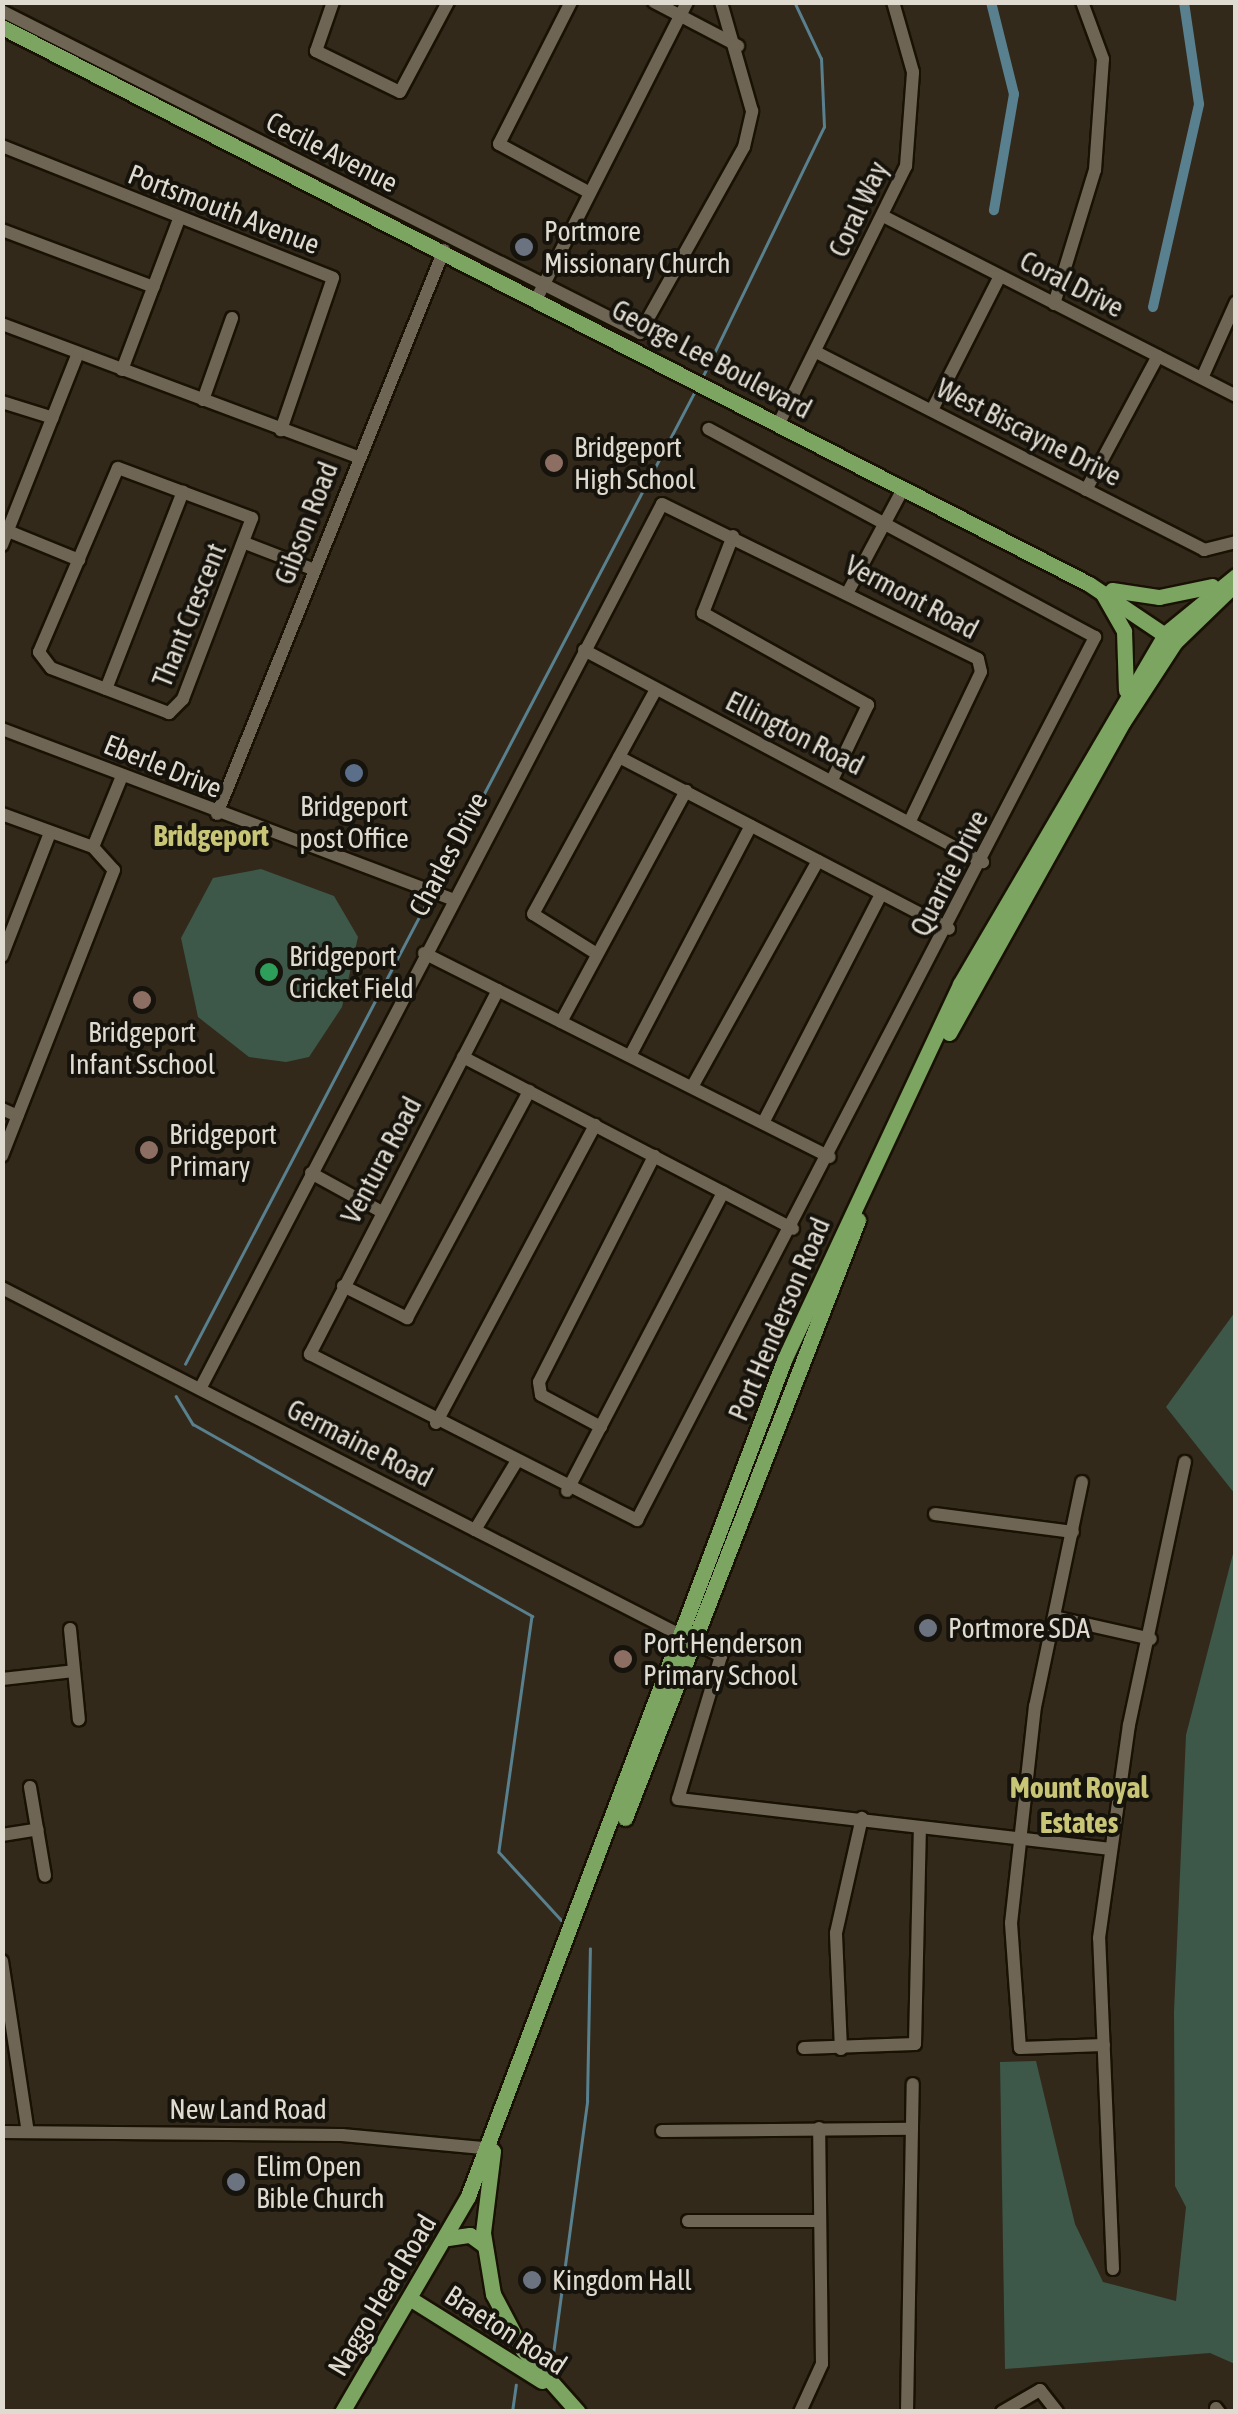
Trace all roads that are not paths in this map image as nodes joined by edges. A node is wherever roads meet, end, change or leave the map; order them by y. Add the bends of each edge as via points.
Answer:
1 (333, 2) edge
2 (448, 2) edge
3 (571, 2) edge
4 (654, 2) edge
5 (686, 2) edge
6 (721, 2) edge
7 (892, 2) edge
8 (1082, 2) edge
9 (2, 11) edge
10 (679, 16) junction
11 (2, 27) edge
12 (738, 46) junction
13 (2, 146) edge
14 (590, 193) junction
15 (885, 217) junction
16 (179, 219) junction
17 (2, 230) edge
18 (444, 250) junction
19 (1000, 276) junction
20 (154, 288) junction
21 (540, 292) junction
22 (1236, 302) edge
23 (1054, 304) junction
24 (232, 318) dead end
25 (2, 324) edge
26 (816, 352) junction
27 (78, 353) junction
28 (1158, 356) junction
29 (122, 370) junction
30 (1202, 378) junction
31 (1236, 396) edge
32 (202, 400) junction
33 (2, 402) edge
34 (932, 410) junction
35 (52, 418) junction
36 (779, 422) junction
37 (708, 429) dead end
38 (281, 430) junction
39 (358, 457) junction
40 (904, 489) junction
41 (1086, 490) junction
42 (183, 492) junction
43 (662, 504) joint
44 (884, 524) junction
45 (733, 536) junction
46 (5, 538) edge
47 (1236, 542) edge
48 (245, 543) junction
49 (79, 560) junction
50 (315, 570) junction
51 (1230, 581) edge
52 (1095, 587) junction
53 (849, 590) junction
54 (1170, 638) junction
55 (584, 650) junction
56 (106, 689) junction
57 (656, 689) junction
58 (1126, 694) junction
59 (2, 729) edge
60 (619, 756) junction
61 (122, 776) junction
62 (832, 780) junction
63 (686, 791) junction
64 (2, 814) edge
65 (217, 814) junction
66 (910, 820) junction
67 (751, 826) junction
68 (50, 833) junction
69 (93, 846) junction
70 (818, 861) junction
71 (983, 862) junction
72 (881, 894) junction
73 (452, 899) junction
74 (948, 930) junction
75 (424, 954) junction
76 (598, 954) junction
77 (2, 956) edge
78 (498, 990) junction
79 (561, 1022) junction
80 (630, 1056) junction
81 (463, 1057) junction
82 (692, 1087) junction
83 (529, 1091) junction
84 (2, 1109) edge
85 (18, 1116) junction
86 (764, 1123) junction
87 (595, 1125) junction
88 (2, 1156) edge
89 (654, 1156) junction
90 (830, 1157) junction
91 (311, 1173) junction
92 (723, 1192) junction
93 (382, 1212) junction
94 (793, 1229) junction
95 (343, 1286) junction
96 (2, 1288) edge
97 (200, 1389) junction
98 (436, 1423) junction
99 (601, 1426) junction
100 (1186, 1462) dead end
101 (515, 1464) junction
102 (1082, 1482) dead end
103 (567, 1491) junction
104 (935, 1514) dead end
105 (475, 1530) junction
106 (1073, 1532) junction
107 (1058, 1618) junction
108 (70, 1629) dead end
109 (688, 1640) junction
110 (1151, 1640) junction
111 (74, 1670) junction
112 (2, 1679) edge
113 (79, 1720) dead end
114 (30, 1786) dead end
115 (862, 1818) junction
116 (38, 1830) junction
117 (920, 1830) junction
118 (2, 1835) edge
119 (1018, 1840) junction
120 (1109, 1849) junction
121 (45, 1876) dead end
122 (2, 1961) edge
123 (1104, 2045) junction
124 (804, 2048) dead end
125 (840, 2048) junction
126 (913, 2084) dead end
127 (819, 2128) junction
128 (912, 2129) junction
129 (662, 2131) dead end
130 (2, 2132) edge
131 (28, 2132) junction
132 (489, 2148) junction
133 (688, 2221) dead end
134 (818, 2221) junction
135 (448, 2238) junction
136 (484, 2245) junction
137 (1114, 2269) dead end
138 (414, 2301) junction
139 (499, 2307) junction
140 (478, 2338) junction
141 (573, 2407) edge
142 (342, 2412) edge
143 (800, 2412) edge
144 (907, 2412) edge
145 (1002, 2412) edge
146 (1057, 2412) edge

1 - 2 street via 316,51 400,92
3 - 14 street via 499,139
4 - 10 street
5 - 10 street
6 - 12 street
7 - 15 street, Coral Way via 913,72 914,120
8 - 23 street via 1103,59 1096,170
9 - 21 street, Cecile Avenue
10 - 12 street
10 - 14 street
11 - 18 main road, George Lee Boulevard
12 - 21 street, Cecile Avenue via 752,110 744,146 640,334
13 - 16 street, Portsmouth Avenue
14 - 21 street
15 - 19 street, Coral Drive
15 - 26 street, Coral Way
16 - 20 street
16 - 38 street, Portsmouth Avenue via 335,282
17 - 20 street
18 - 21 main road, George Lee Boulevard
18 - 39 street, Gibson Road
19 - 23 street, Coral Drive
19 - 34 street
20 - 29 street
21 - 36 main road, George Lee Boulevard
22 - 30 street
23 - 28 street, Coral Drive
24 - 32 street
25 - 27 street
26 - 34 street, West Biscayne Drive
26 - 36 street, Coral Way
27 - 29 street
27 - 35 street
28 - 30 street, Coral Drive
28 - 41 street
29 - 32 street
30 - 31 street, Coral Drive
32 - 38 street
33 - 35 street
34 - 41 street, West Biscayne Drive
35 - 46 street
36 - 40 main road, George Lee Boulevard
37 - 44 street, Quarrie Drive
38 - 39 street
39 - 50 street, Gibson Road
40 - 44 street
40 - 52 main road, George Lee Boulevard
41 - 47 street, West Biscayne Drive via 1221,552
42 - 48 street, Thant Crescent via 249,515
42 - 49 street, Thant Crescent via 118,468
42 - 56 street
43 - 45 street, Vermont Road
43 - 55 street, Charles Drive
44 - 53 street
44 - 71 street, Quarrie Drive via 1095,637
45 - 53 street, Vermont Road
45 - 62 street via 703,614 868,705
46 - 49 street
48 - 50 street
48 - 56 street, Thant Crescent via 176,710
49 - 56 street, Thant Crescent via 39,652 51,668
50 - 65 street, Gibson Road
51 - 52 main road via 1158,597
51 - 54 main road, Port Henderson Road
52 - 54 main road, George Lee Boulevard
52 - 58 main road via 1124,631
53 - 66 street, Vermont Road via 981,664
54 - 58 main road, Port Henderson Road
54 - 109 main road, Port Henderson Road via 1046,852 870,1193
55 - 57 street, Ellington Road
55 - 73 street, Charles Drive
57 - 60 street
57 - 62 street, Ellington Road
58 - 109 main road, Port Henderson Road via 960,984 816,1283
59 - 61 street, Eberle Drive
60 - 63 street
60 - 76 street via 532,917
61 - 65 street, Eberle Drive
61 - 69 street
62 - 66 street, Ellington Road
63 - 67 street
63 - 76 street
64 - 68 street
65 - 73 street, Eberle Drive
66 - 71 street, Ellington Road
67 - 70 street
67 - 80 street
68 - 69 street
68 - 77 street
69 - 85 street via 114,864
70 - 72 street
70 - 82 street
71 - 74 street, Quarrie Drive
72 - 74 street
72 - 86 street
73 - 75 street, Charles Drive
74 - 90 street, Quarrie Drive
75 - 78 street
75 - 91 street, Charles Drive
76 - 79 street
78 - 79 street
78 - 81 street, Ventura Road
79 - 80 street
80 - 82 street
81 - 83 street
81 - 93 street, Ventura Road
82 - 86 street
83 - 87 street
83 - 95 street via 408,1318
84 - 85 street
85 - 88 street
86 - 90 street
87 - 89 street
87 - 98 street
89 - 92 street
89 - 99 street via 539,1382 541,1395
90 - 94 street, Quarrie Drive
91 - 93 street
91 - 97 street, Charles Drive
92 - 94 street
92 - 99 street
93 - 95 street, Ventura Road
94 - 103 street, Quarrie Drive via 637,1520
95 - 98 street, Ventura Road via 310,1354
96 - 97 street, Germaine Road
97 - 105 street, Germaine Road
98 - 101 street
99 - 103 street
100 - 110 street
101 - 103 street
101 - 105 street
102 - 106 street
104 - 106 street
105 - 109 street, Germaine Road
106 - 107 street
107 - 110 street
107 - 119 street via 1035,1706
108 - 111 street
109 - 115 street via 721,1656 678,1799
109 - 132 main road, Port Henderson Road
110 - 120 street
111 - 112 street
111 - 113 street
114 - 116 street
115 - 117 street
115 - 125 street via 836,1933
116 - 118 street
116 - 121 street
117 - 119 street
117 - 125 street via 913,2047
119 - 120 street
119 - 123 street via 1011,1923 1019,2046
120 - 123 street via 1099,1938
122 - 131 street
123 - 137 street
124 - 125 street
126 - 128 street
127 - 128 street
127 - 129 street
127 - 134 street
128 - 144 street
130 - 131 street, New Land Road
131 - 132 street, New Land Road via 342,2134
132 - 135 main road, Naggo Head Road
132 - 136 main road, Braeton Road
133 - 134 street
134 - 143 street via 822,2364
135 - 136 main road via 470,2235
135 - 138 main road, Naggo Head Road
136 - 139 main road, Braeton Road
138 - 140 main road, Braeton Road
138 - 142 main road, Naggo Head Road
139 - 140 main road via 500,2326
139 - 141 main road, Braeton Road
140 - 141 main road, Braeton Road
145 - 146 street via 1034,2391

